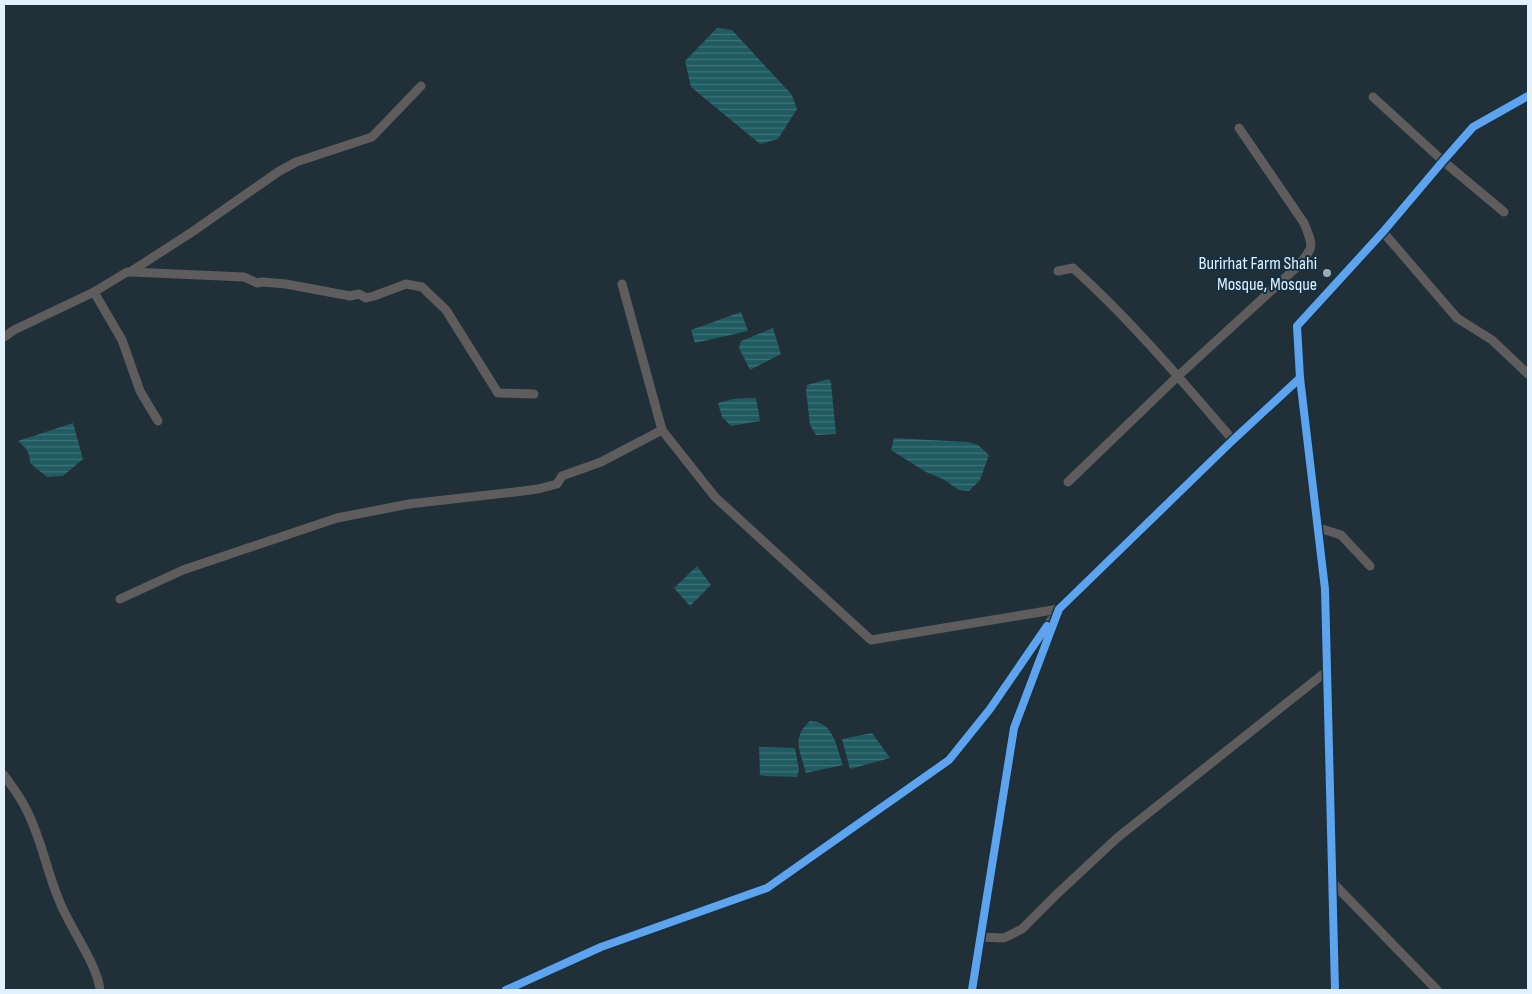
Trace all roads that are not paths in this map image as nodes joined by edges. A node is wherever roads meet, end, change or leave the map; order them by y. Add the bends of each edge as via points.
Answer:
1 (421, 86) dead end
2 (1528, 96) edge
3 (1373, 97) dead end
4 (1239, 128) dead end
5 (1442, 161) junction
6 (1504, 212) dead end
7 (1383, 232) junction
8 (1058, 271) dead end
9 (130, 272) junction
10 (622, 284) dead end
11 (94, 292) junction
12 (4, 337) edge
13 (1528, 374) edge
14 (1178, 376) junction
15 (1300, 378) junction
16 (534, 394) dead end
17 (158, 421) dead end
18 (662, 430) junction
19 (1233, 440) junction
20 (1068, 482) dead end
21 (1319, 528) junction
22 (1370, 566) dead end
23 (120, 599) dead end
24 (1059, 609) junction
25 (1327, 670) junction
26 (4, 775) edge
27 (1332, 882) junction
28 (980, 937) junction
29 (100, 990) edge
30 (506, 990) edge
31 (972, 990) edge
32 (1335, 990) edge
33 (1437, 990) edge

1 - 9 street via 372,137 296,162 278,172
2 - 5 street via 1473,128
3 - 5 street
4 - 14 street via 1304,223 1311,240 1311,250 1298,266
5 - 6 street
5 - 7 street
7 - 13 street via 1457,318 1492,340
7 - 15 street via 1297,326
8 - 14 street via 1073,268 1097,289
9 - 11 street
9 - 16 street via 244,277 257,283 286,284 350,296 359,294 366,298 406,284 422,288 446,310 498,393
10 - 18 street
11 - 12 street
11 - 17 street via 122,340 140,391
14 - 19 street
14 - 20 street
15 - 19 street
15 - 21 street
18 - 23 street via 602,462 562,476 557,484 409,504 337,518 183,570
18 - 24 street via 716,497 871,640
19 - 24 street
21 - 22 street via 1341,535
21 - 25 street via 1326,589
24 - 28 street via 1014,728
24 - 30 street via 990,709 949,760 767,888 601,947
25 - 27 street
25 - 28 street via 1117,838 1022,930 1004,938
26 - 29 street via 25,807 59,900 93,968
27 - 32 street
27 - 33 street
28 - 31 street

